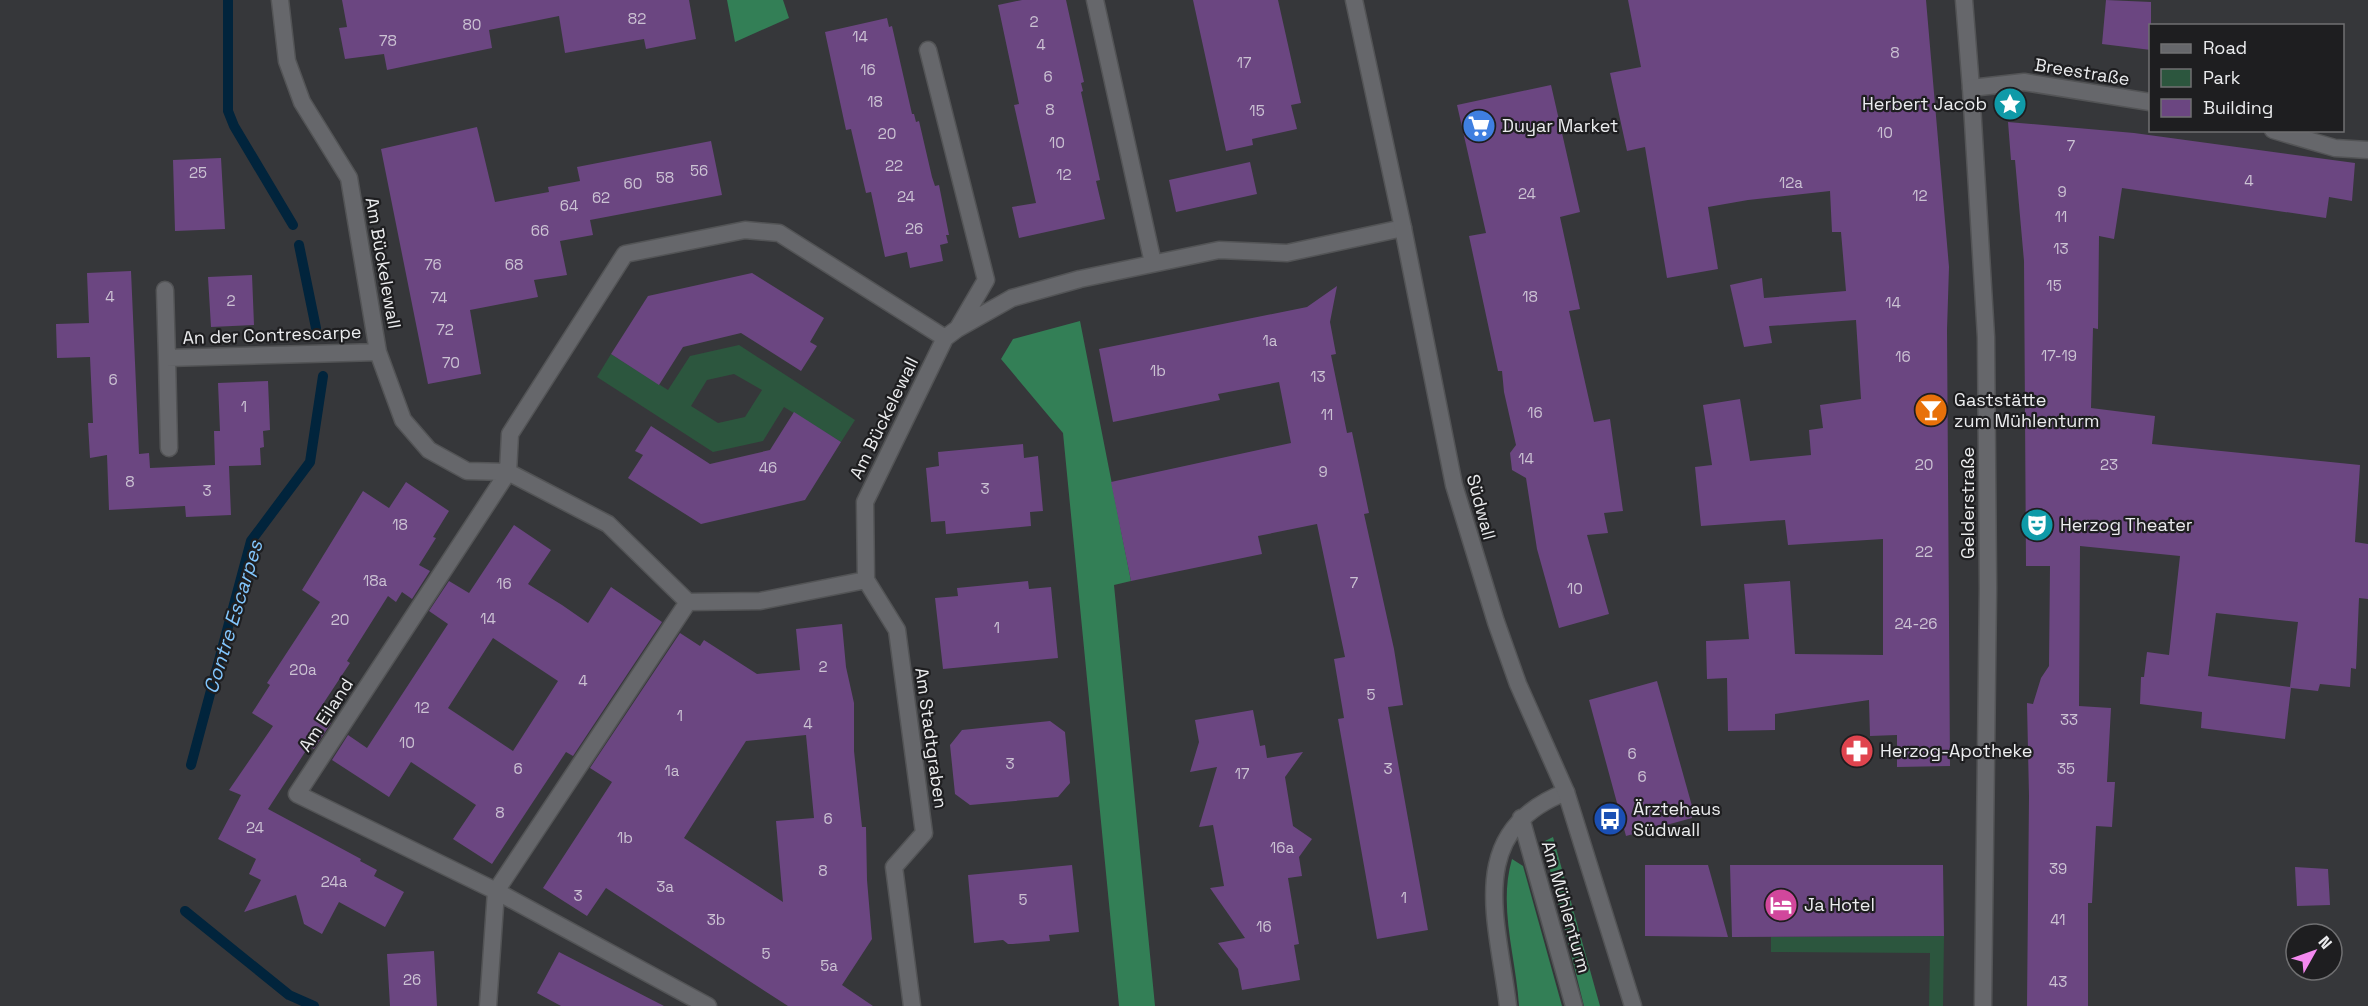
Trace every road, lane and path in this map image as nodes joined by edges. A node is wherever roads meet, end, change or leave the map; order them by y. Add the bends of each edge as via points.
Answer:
1 (280, 0) edge
2 (1095, 0) edge
3 (1354, 0) edge
4 (1964, 0) edge
5 (928, 50) dead end
6 (1971, 88) junction
7 (2149, 102) edge
8 (2278, 132) edge
9 (2368, 150) edge
10 (1403, 228) junction
11 (1153, 262) junction
12 (165, 290) dead end
13 (951, 334) junction
14 (378, 352) junction
15 (167, 358) junction
16 (169, 448) dead end
17 (508, 472) junction
18 (866, 580) junction
19 (688, 602) junction
20 (1566, 792) junction
21 (1521, 818) junction
22 (496, 891) junction
23 (488, 1006) edge
24 (708, 1006) edge
25 (912, 1006) edge
26 (1508, 1006) edge
27 (1574, 1006) edge
28 (1633, 1006) edge
29 (1983, 1006) edge

1 - 14 street, Am Bückelewall via 287,61 302,102 349,178
2 - 11 street
3 - 10 street, Südwall
4 - 6 street, Gelderstraße
5 - 13 street, Am Bückelewall via 986,280
6 - 7 street, Breestraße via 2024,82
6 - 29 street, Gelderstraße via 1986,337 1988,588
8 - 9 street via 2335,148
10 - 11 street via 1287,254 1219,250
10 - 20 street, Südwall via 1454,485 1518,684
11 - 13 street via 1012,298
12 - 15 street, An der Contrescarpe
13 - 17 street via 779,233 745,230 625,254 510,434
13 - 18 street, Am Bückelewall via 865,502
14 - 15 street, An der Contrescarpe
14 - 17 street, Am Bückelewall via 403,420 429,450 467,471
15 - 16 street, An der Contrescarpe
17 - 19 street, Am Bückelewall via 608,524
17 - 22 street, Am Eiland via 297,794
18 - 19 street via 760,601
18 - 25 street, Am Stadtgraben via 897,630 924,832 894,867
19 - 22 street
20 - 21 street via 1543,801
20 - 28 street, Südwall
21 - 26 street via 1500,849 1493,883
21 - 27 street, Am Mühlenturm
22 - 23 street
22 - 24 street, Am Eiland

